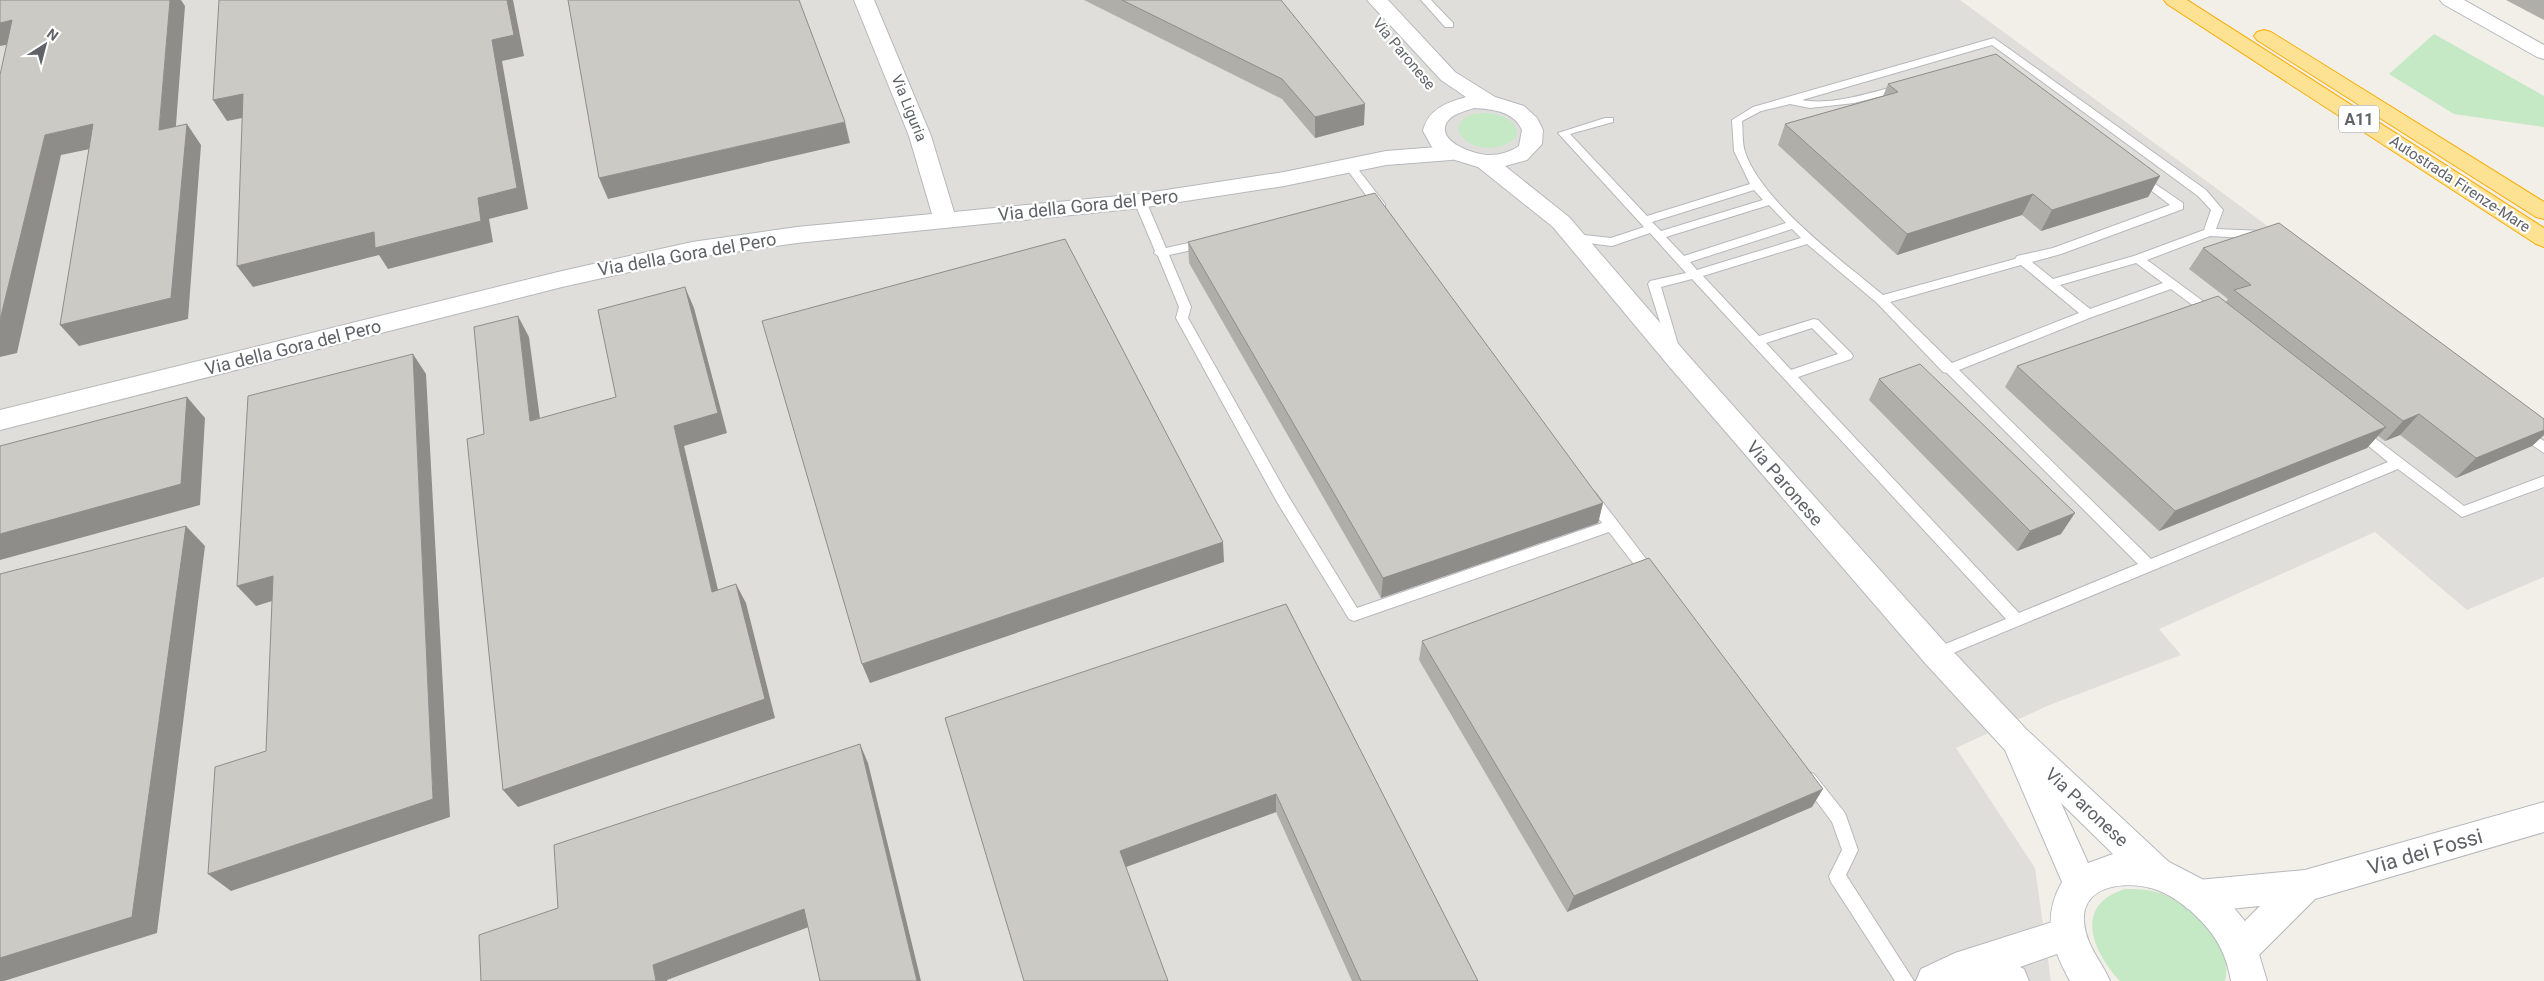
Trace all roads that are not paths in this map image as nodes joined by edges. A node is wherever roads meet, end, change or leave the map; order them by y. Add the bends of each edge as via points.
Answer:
1 (864, 0) edge
2 (1358, 0) edge
3 (1377, 0) edge
4 (1426, 0) edge
5 (2174, 0) edge
6 (2207, 0) edge
7 (2450, 0) edge
8 (1449, 25) dead end
9 (2544, 53) edge
10 (1909, 86) edge
11 (1790, 101) junction
12 (1488, 102) junction
13 (1444, 112) junction
14 (1609, 120) dead end
15 (1435, 134) junction
16 (1451, 153) junction
17 (1524, 153) junction
18 (1386, 158) junction
19 (1486, 162) junction
20 (1350, 166) junction
21 (2132, 171) edge
22 (1756, 186) junction
23 (1140, 201) junction
24 (1771, 201) junction
25 (1379, 209) edge
26 (2544, 212) edge
27 (945, 220) junction
28 (1794, 224) junction
29 (1650, 229) junction
30 (1568, 230) junction
31 (2209, 232) junction
32 (1809, 239) junction
33 (2544, 239) edge
34 (1216, 240) edge
35 (2272, 241) edge
36 (1160, 253) junction
37 (2021, 259) junction
38 (2138, 259) junction
39 (1680, 261) junction
40 (1694, 275) junction
41 (2052, 283) junction
42 (2174, 284) junction
43 (1881, 300) junction
44 (2088, 314) junction
45 (2220, 321) edge
46 (1756, 342) junction
47 (1677, 359) junction
48 (1948, 370) junction
49 (1788, 376) junction
50 (2344, 419) edge
51 (0, 420) edge
52 (2513, 424) edge
53 (2544, 448) edge
54 (2399, 463) junction
55 (2544, 481) edge
56 (1582, 485) edge
57 (1612, 524) junction
58 (2149, 566) junction
59 (1658, 586) edge
60 (2016, 620) junction
61 (1936, 654) junction
62 (2015, 739) junction
63 (1797, 764) edge
64 (2544, 817) edge
65 (2159, 875) junction
66 (2080, 884) junction
67 (2305, 886) junction
68 (2198, 896) junction
69 (2068, 934) junction
70 (2242, 948) junction
71 (1945, 976) edge
72 (1905, 981) edge
73 (2011, 981) edge
74 (2092, 981) edge
75 (2248, 981) edge

1 - 27 street, Via Liguria via 922,136
2 - 13 street, Via Paronese via 1429,81
3 - 12 street, Via Paronese via 1448,76
4 - 8 lane
5 - 33 highway, Autostrada Firenze-Mare / A11
6 - 26 highway, Autostrada Firenze-Mare / A11
7 - 9 street
10 - 11 lane via 1854,100 1810,105
11 - 22 lane via 1757,109 1737,120 1739,150
11 - 31 lane via 1994,41 2202,193 2217,210
12 - 13 street, Via Paronese via 1456,105
12 - 17 street, Via Paronese via 1527,118 1535,136
13 - 15 street, Via Paronese via 1434,126
14 - 29 lane via 1562,133
15 - 16 street via 1440,144
15 - 18 street, Via della Gora del Pero
16 - 18 street, Via della Gora del Pero
16 - 19 street, Via Paronese
17 - 19 street, Via Paronese via 1501,162
17 - 30 street, Via Paronese via 1541,189
18 - 20 street, Via della Gora del Pero
19 - 30 street, Via Paronese
20 - 23 street, Via della Gora del Pero
20 - 25 lane
21 - 37 lane via 2179,206 2057,251
22 - 24 lane
22 - 29 lane
23 - 27 street, Via della Gora del Pero
23 - 36 lane
24 - 28 lane
24 - 29 lane
27 - 51 street, Via della Gora del Pero via 797,235 673,254
28 - 32 lane
28 - 39 lane
29 - 30 lane via 1612,242
29 - 39 lane
30 - 47 street, Via Paronese
31 - 35 lane via 2264,235
31 - 38 lane
32 - 40 lane
32 - 43 lane
34 - 36 lane
36 - 57 lane via 1185,307 1182,318 1282,498 1354,615
37 - 41 lane
37 - 43 lane
38 - 41 lane
38 - 42 lane
39 - 40 lane
40 - 46 lane
40 - 47 lane via 1654,284
41 - 44 lane
42 - 44 lane
42 - 45 lane
43 - 48 lane
44 - 48 lane
46 - 49 lane
46 - 49 lane via 1814,322 1847,356
47 - 61 street, Via Paronese
48 - 58 lane
49 - 60 lane
50 - 54 lane
52 - 53 lane
54 - 55 lane via 2462,512
54 - 58 lane
56 - 57 lane
57 - 59 lane
58 - 60 lane
60 - 61 lane
61 - 62 street, Via Paronese
62 - 65 street, Via Paronese
62 - 66 street, Via Paronese
63 - 72 lane via 1839,818 1850,850 1837,876
64 - 67 street, Via dei Fossi
65 - 66 street via 2135,869 2114,869 2095,874
65 - 68 street
66 - 69 street via 2071,898 2067,915
67 - 68 street, Via dei Fossi
67 - 70 street, Via dei Fossi
68 - 70 street via 2221,918
69 - 71 street
69 - 74 street via 2076,956
70 - 75 street
71 - 73 street

